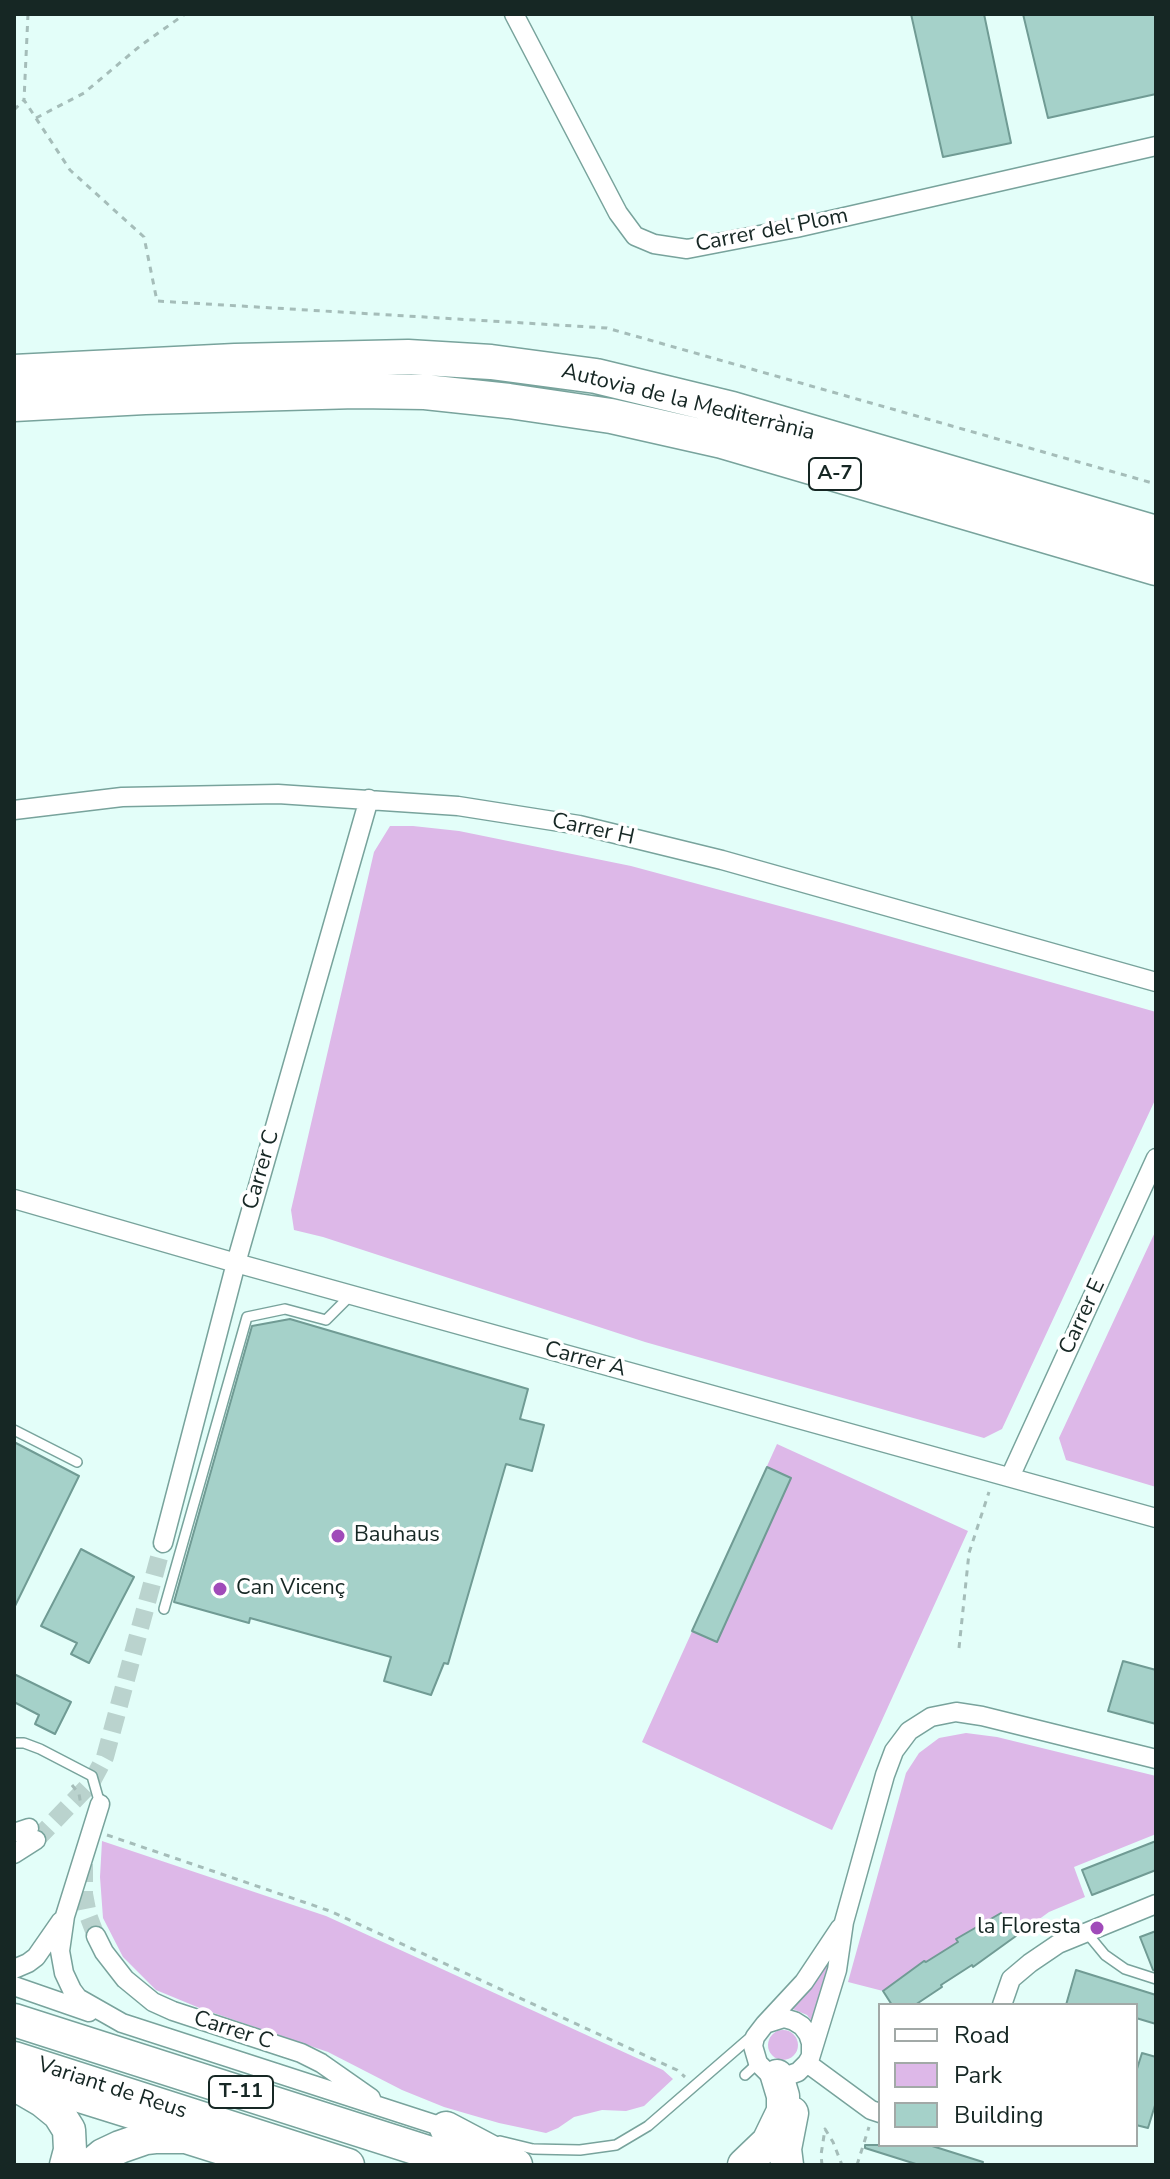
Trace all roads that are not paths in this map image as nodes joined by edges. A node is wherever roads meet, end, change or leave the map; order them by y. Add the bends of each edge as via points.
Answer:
1 (514, 14) edge
2 (1156, 146) edge
3 (14, 353) edge
4 (408, 357) junction
5 (14, 372) edge
6 (509, 401) junction
7 (14, 404) edge
8 (14, 428) edge
9 (1156, 533) edge
10 (1156, 568) edge
11 (369, 799) junction
12 (14, 810) edge
13 (1156, 982) edge
14 (1156, 1158) edge
15 (14, 1199) edge
16 (236, 1263) junction
17 (351, 1295) junction
18 (14, 1430) edge
19 (77, 1462) dead end
20 (1003, 1475) junction
21 (1156, 1518) edge
22 (163, 1543) tunnel mouth
23 (164, 1609) dead end
24 (14, 1743) edge
25 (1156, 1759) edge
26 (100, 1804) joint
27 (26, 1834) tunnel mouth
28 (14, 1854) edge
29 (1156, 1904) edge
30 (65, 1916) junction
31 (844, 1922) junction
32 (1086, 1932) junction
33 (96, 1936) tunnel mouth
34 (14, 1969) edge
35 (1156, 1979) edge
36 (14, 1986) edge
37 (1003, 2003) edge
38 (14, 2020) edge
39 (122, 2023) junction
40 (762, 2026) junction
41 (783, 2067) junction
42 (16, 2077) edge
43 (386, 2109) junction
44 (878, 2112) edge
45 (446, 2128) junction
46 (186, 2137) junction
47 (66, 2165) edge
48 (91, 2165) edge
49 (275, 2165) edge
50 (348, 2165) edge
51 (468, 2165) edge
52 (516, 2165) edge
53 (744, 2165) edge
54 (787, 2165) edge

1 - 2 street, Carrer del Plom via 618,213 635,236 654,244 687,249 796,228
3 - 4 highway via 316,344 382,346
4 - 5 highway, Autovia de la Mediterrània / A-7
4 - 9 highway, Autovia de la Mediterrània / A-7 via 596,376 745,413
6 - 7 highway, Autovia de la Mediterrània / A-7 via 356,391
6 - 8 highway via 469,409 271,407
6 - 10 highway, Autovia de la Mediterrània / A-7 via 611,416 722,441
11 - 12 street, Carrer H via 278,794 122,797
11 - 13 street, Carrer H via 579,825
11 - 16 street, Carrer C
14 - 20 street, Carrer E
15 - 16 street, Carrer A
16 - 17 street, Carrer A
16 - 22 street, Carrer C
17 - 20 street, Carrer A
17 - 23 lane via 326,1320 285,1309 247,1317
18 - 19 lane
20 - 21 street, Carrer A
24 - 26 lane via 40,1749 92,1776
25 - 31 street via 982,1716 956,1712 931,1717 909,1731 894,1751
26 - 30 street
27 - 28 street
29 - 32 street
30 - 34 street via 36,1957
30 - 39 street via 61,1962 72,1990
31 - 40 street via 804,1982
31 - 41 street via 837,1970
32 - 35 lane via 1125,1969
32 - 37 street via 1020,1971 1011,1979
33 - 43 street, Carrer C via 125,1979 153,2002 301,2053
36 - 39 street
38 - 51 highway, Variant de Reus / T-11
39 - 43 street
40 - 41 street via 753,2046
40 - 41 street via 784,2018 808,2034 811,2043
40 - 45 lane via 648,2126 616,2145 533,2149
41 - 44 street via 846,2091
41 - 53 highway via 783,2111 768,2142
41 - 54 highway via 800,2084 785,2149
42 - 46 street
42 - 47 highway via 59,2114 69,2130
42 - 50 highway, Variant de Reus / T-11
43 - 45 street
45 - 52 highway
46 - 48 highway via 146,2138
46 - 49 highway

